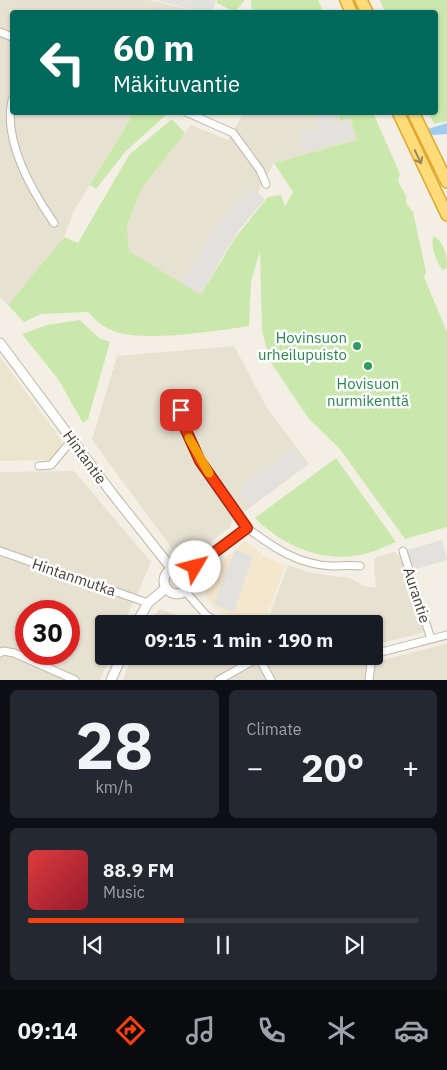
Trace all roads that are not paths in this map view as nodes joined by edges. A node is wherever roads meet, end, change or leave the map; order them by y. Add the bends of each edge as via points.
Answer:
1 (13, 115) edge
2 (193, 115) edge
3 (399, 115) edge
4 (414, 115) edge
5 (447, 182) edge
6 (266, 184) dead end
7 (447, 216) edge
8 (54, 223) dead end
9 (0, 343) edge
10 (181, 410) dead end
11 (72, 440) junction
12 (39, 466) dead end
13 (247, 528) junction
14 (0, 551) edge
15 (403, 551) dead end
16 (360, 566) dead end
17 (172, 569) junction
18 (188, 574) junction
19 (166, 588) junction
20 (185, 591) junction
21 (148, 604) junction
22 (141, 615) edge
23 (206, 615) edge
24 (447, 635) edge
25 (431, 639) junction
26 (383, 652) edge
27 (0, 653) edge
28 (118, 665) edge
29 (246, 665) edge
30 (264, 665) edge
31 (371, 665) edge
32 (74, 680) edge
33 (112, 680) edge
34 (219, 680) edge
35 (271, 680) edge
36 (369, 680) edge

1 - 8 street via 22,168
2 - 6 street via 233,133 260,170
3 -> 7 highway
4 - 5 highway
9 - 11 street, Hintantie
10 - 13 street via 180,417 200,461
11 - 12 street via 50,465
11 - 17 street, Hintantie
13 - 16 street via 275,549 304,561
13 - 18 street
14 - 21 street, Hintanmutka
15 - 25 street, Aurantie
17 - 18 street via 181,569
17 - 19 street via 165,577
18 - 20 street via 190,583
19 - 20 street via 175,594
19 - 21 street
20 - 23 street
21 - 22 street
24 - 25 street
25 - 26 street
27 - 32 street via 14,653
28 - 33 street
29 - 34 street
30 - 35 street
31 - 36 street

